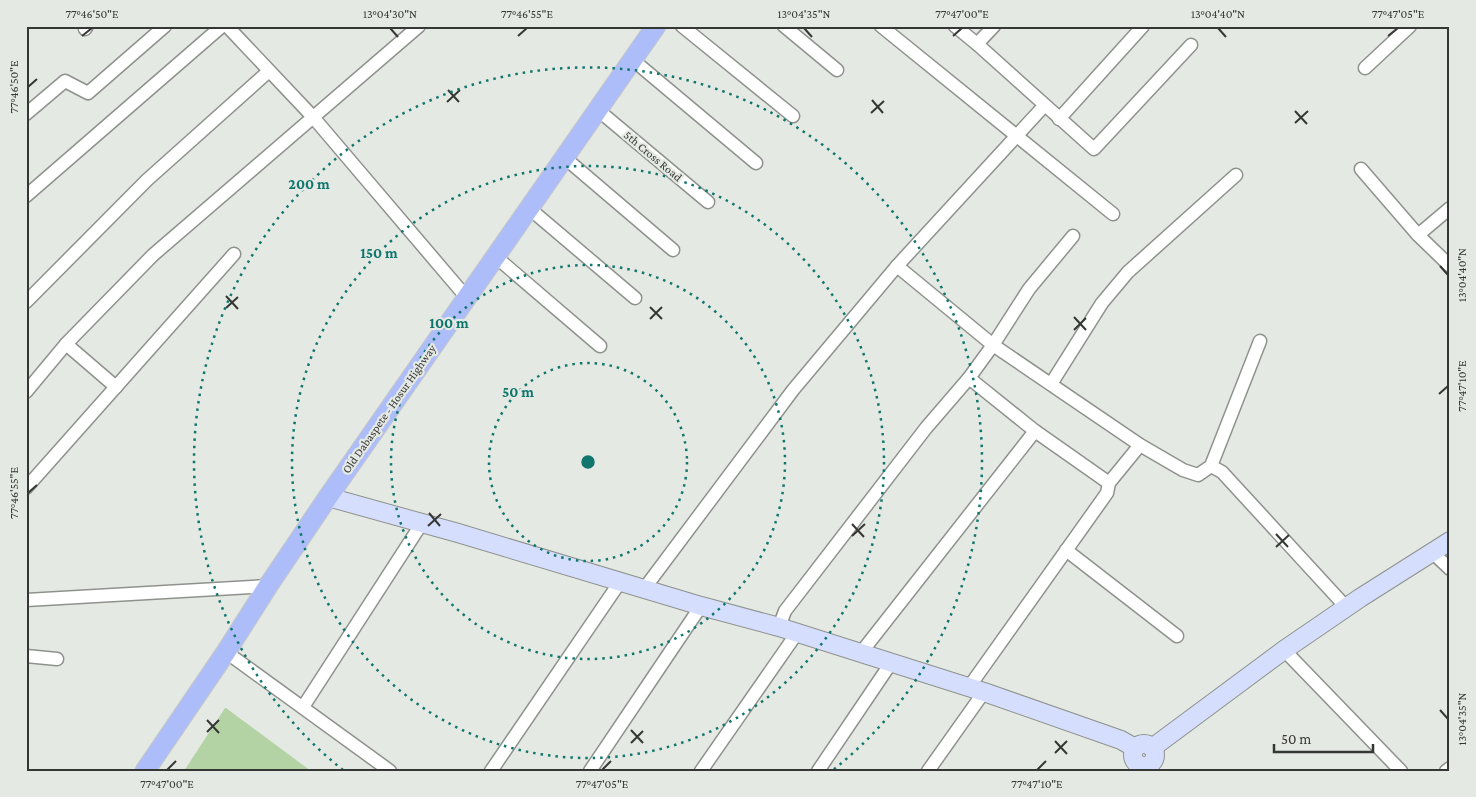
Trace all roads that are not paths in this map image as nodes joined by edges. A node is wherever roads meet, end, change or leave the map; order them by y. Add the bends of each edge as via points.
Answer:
1 (164, 26) edge
2 (222, 26) edge
3 (227, 26) edge
4 (656, 26) edge
5 (682, 26) edge
6 (784, 26) edge
7 (881, 26) edge
8 (955, 26) edge
9 (994, 26) edge
10 (1143, 26) edge
11 (1410, 26) edge
12 (410, 29) edge
13 (977, 44) junction
14 (1191, 46) dead end
15 (633, 60) junction
16 (1365, 68) dead end
17 (837, 70) dead end
18 (269, 71) junction
19 (1044, 106) junction
20 (598, 110) junction
21 (26, 114) edge
22 (793, 116) dead end
23 (312, 117) junction
24 (1059, 119) junction
25 (1016, 136) junction
26 (565, 158) junction
27 (756, 163) dead end
28 (1361, 169) dead end
29 (1236, 175) dead end
30 (26, 196) edge
31 (708, 202) dead end
32 (1450, 208) edge
33 (530, 209) junction
34 (1113, 214) dead end
35 (1418, 235) junction
36 (1074, 236) dead end
37 (673, 250) dead end
38 (234, 254) dead end
39 (496, 257) junction
40 (897, 266) junction
41 (1450, 266) edge
42 (467, 298) junction
43 (635, 298) dead end
44 (26, 302) edge
45 (1260, 341) dead end
46 (66, 344) junction
47 (993, 344) junction
48 (600, 346) dead end
49 (969, 378) junction
50 (1051, 384) junction
51 (116, 387) junction
52 (26, 392) edge
53 (1035, 431) junction
54 (1140, 445) junction
55 (1211, 466) junction
56 (1109, 483) junction
57 (26, 488) edge
58 (328, 497) junction
59 (422, 523) junction
60 (1450, 541) edge
61 (1066, 550) junction
62 (1432, 552) junction
63 (1450, 569) edge
64 (620, 582) junction
65 (268, 586) junction
66 (644, 589) junction
67 (26, 600) edge
68 (701, 606) junction
69 (1346, 607) junction
70 (779, 627) junction
71 (797, 633) junction
72 (1177, 636) dead end
73 (1284, 650) junction
74 (226, 652) junction
75 (860, 654) junction
76 (26, 656) edge
77 (58, 659) dead end
78 (891, 663) junction
79 (976, 690) junction
80 (303, 708) junction
81 (1134, 748) junction
82 (1152, 748) junction
83 (1137, 768) edge
84 (1450, 768) edge
85 (145, 771) edge
86 (390, 771) edge
87 (491, 771) edge
88 (590, 771) edge
89 (701, 771) edge
90 (818, 771) edge
91 (928, 771) edge
92 (1402, 771) edge
93 (1446, 771) edge

1 - 21 street via 88,93 65,81
2 - 30 street
3 - 18 street
4 - 15 main road, Old Dabaspete - Hosur Highway
5 - 22 street
6 - 17 street
7 - 25 street
8 - 13 street
9 - 13 street
10 - 24 street
11 - 16 street
12 - 23 street
13 - 19 street
14 - 24 street via 1094,149
15 - 20 main road, Old Dabaspete - Hosur Highway
15 - 27 street
18 - 23 street
18 - 44 street via 147,180
19 - 24 street
19 - 25 street
20 - 26 main road, Old Dabaspete - Hosur Highway
20 - 31 street, 5th Cross Road
23 - 42 street
23 - 46 street via 153,255
25 - 34 street
25 - 40 street
26 - 33 main road, Old Dabaspete - Hosur Highway
26 - 37 street
28 - 35 street
29 - 50 street via 1128,272 1102,303
32 - 35 street
33 - 39 main road, Old Dabaspete - Hosur Highway
33 - 43 street
35 - 41 street
36 - 47 street via 1029,289
38 - 51 street
39 - 42 main road, Old Dabaspete - Hosur Highway
39 - 48 street
40 - 47 street
40 - 66 street via 793,390
42 - 58 main road, Old Dabaspete - Hosur Highway
45 - 55 street
46 - 51 street
46 - 52 street
47 - 49 street
47 - 50 street
49 - 53 street
49 - 70 street via 926,428 785,611
50 - 54 street
51 - 57 street
53 - 56 street
53 - 75 street
54 - 55 street via 1198,475
54 - 56 street
55 - 69 street via 1222,472
56 - 61 street via 1107,493
58 - 59 street
58 - 65 main road, Old Dabaspete - Hosur Highway
59 - 64 street
59 - 80 street
60 - 62 street
61 - 72 street
61 - 79 street
62 - 63 street
62 - 69 street
64 - 66 street
64 - 87 street
65 - 67 street
65 - 74 main road, Old Dabaspete - Hosur Highway
66 - 68 street
68 - 70 street
68 - 88 street
69 - 73 street
70 - 71 street
71 - 75 street
71 - 89 street
73 - 82 street
73 - 92 street
74 - 80 street
74 - 85 main road, Old Dabaspete - Hosur Highway
75 - 78 street
76 - 77 street
78 - 79 street
78 - 90 street
79 - 81 street via 1121,740
79 - 91 street
80 - 86 street
81 - 82 street via 1142,743
81 - 83 street via 1132,754
82 - 83 street via 1155,752 1153,761
84 - 93 street

